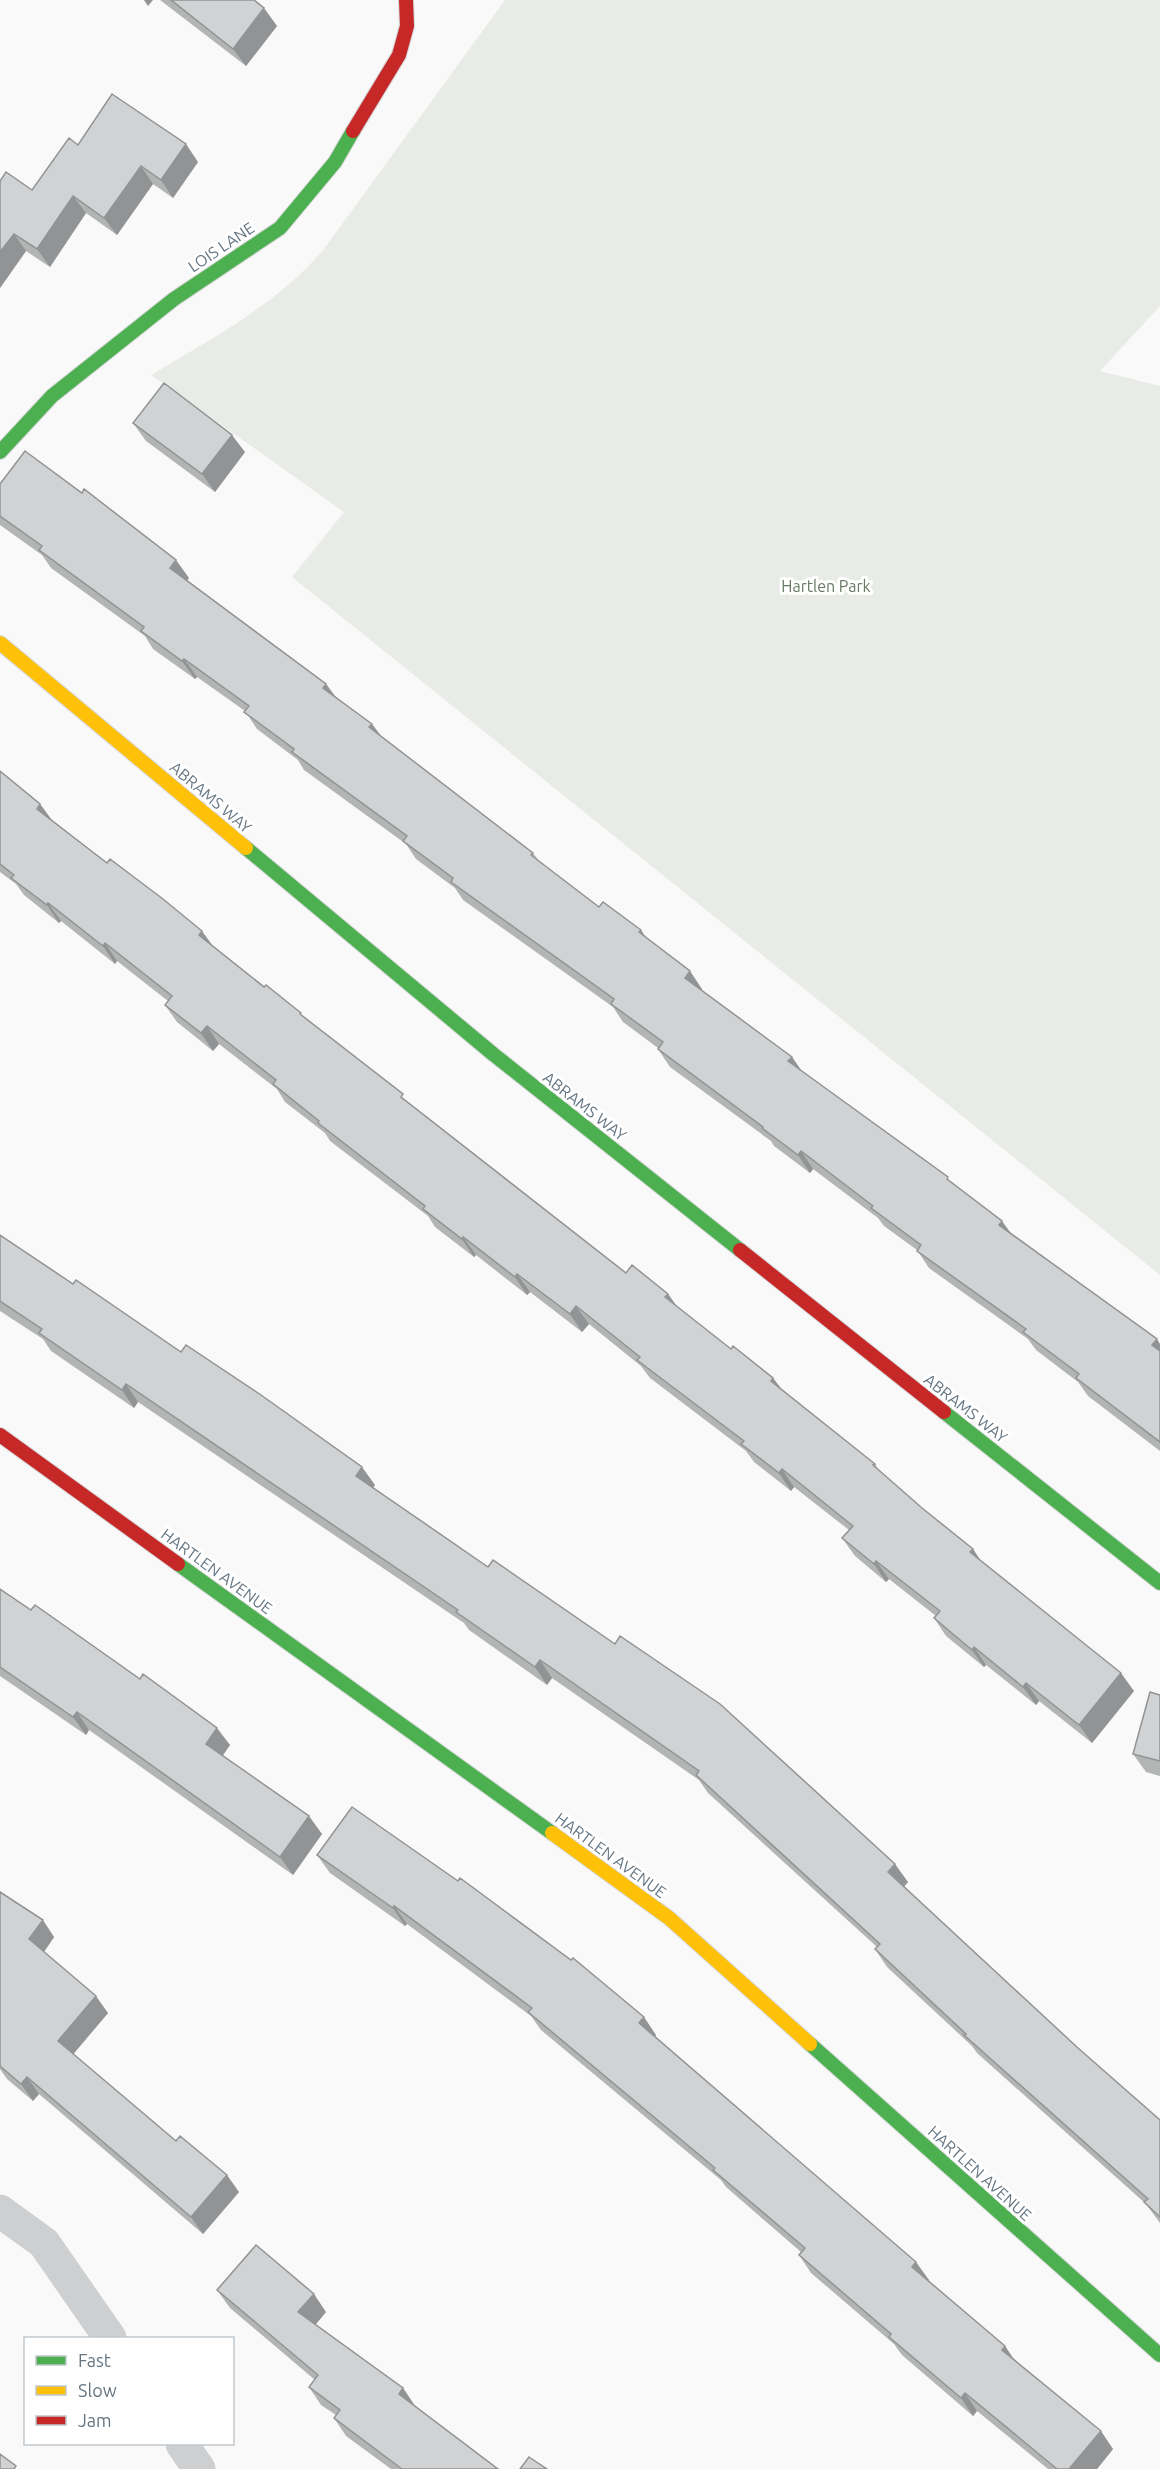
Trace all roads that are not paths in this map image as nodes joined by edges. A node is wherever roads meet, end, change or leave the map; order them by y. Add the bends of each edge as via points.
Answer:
1 (405, 0) edge
2 (0, 452) edge
3 (0, 643) edge
4 (0, 1435) edge
5 (1160, 1583) edge
6 (0, 2211) edge
7 (109, 2337) edge
8 (1160, 2355) edge
9 (183, 2445) edge
10 (199, 2469) edge

1 - 2 street, LOIS LANE via 407,26 399,55 335,162 280,228 174,298 52,396
3 - 5 street, ABRAMS WAY via 493,1054
4 - 8 street, HARTLEN AVENUE via 669,1918
6 - 7 street via 44,2243
9 - 10 street

